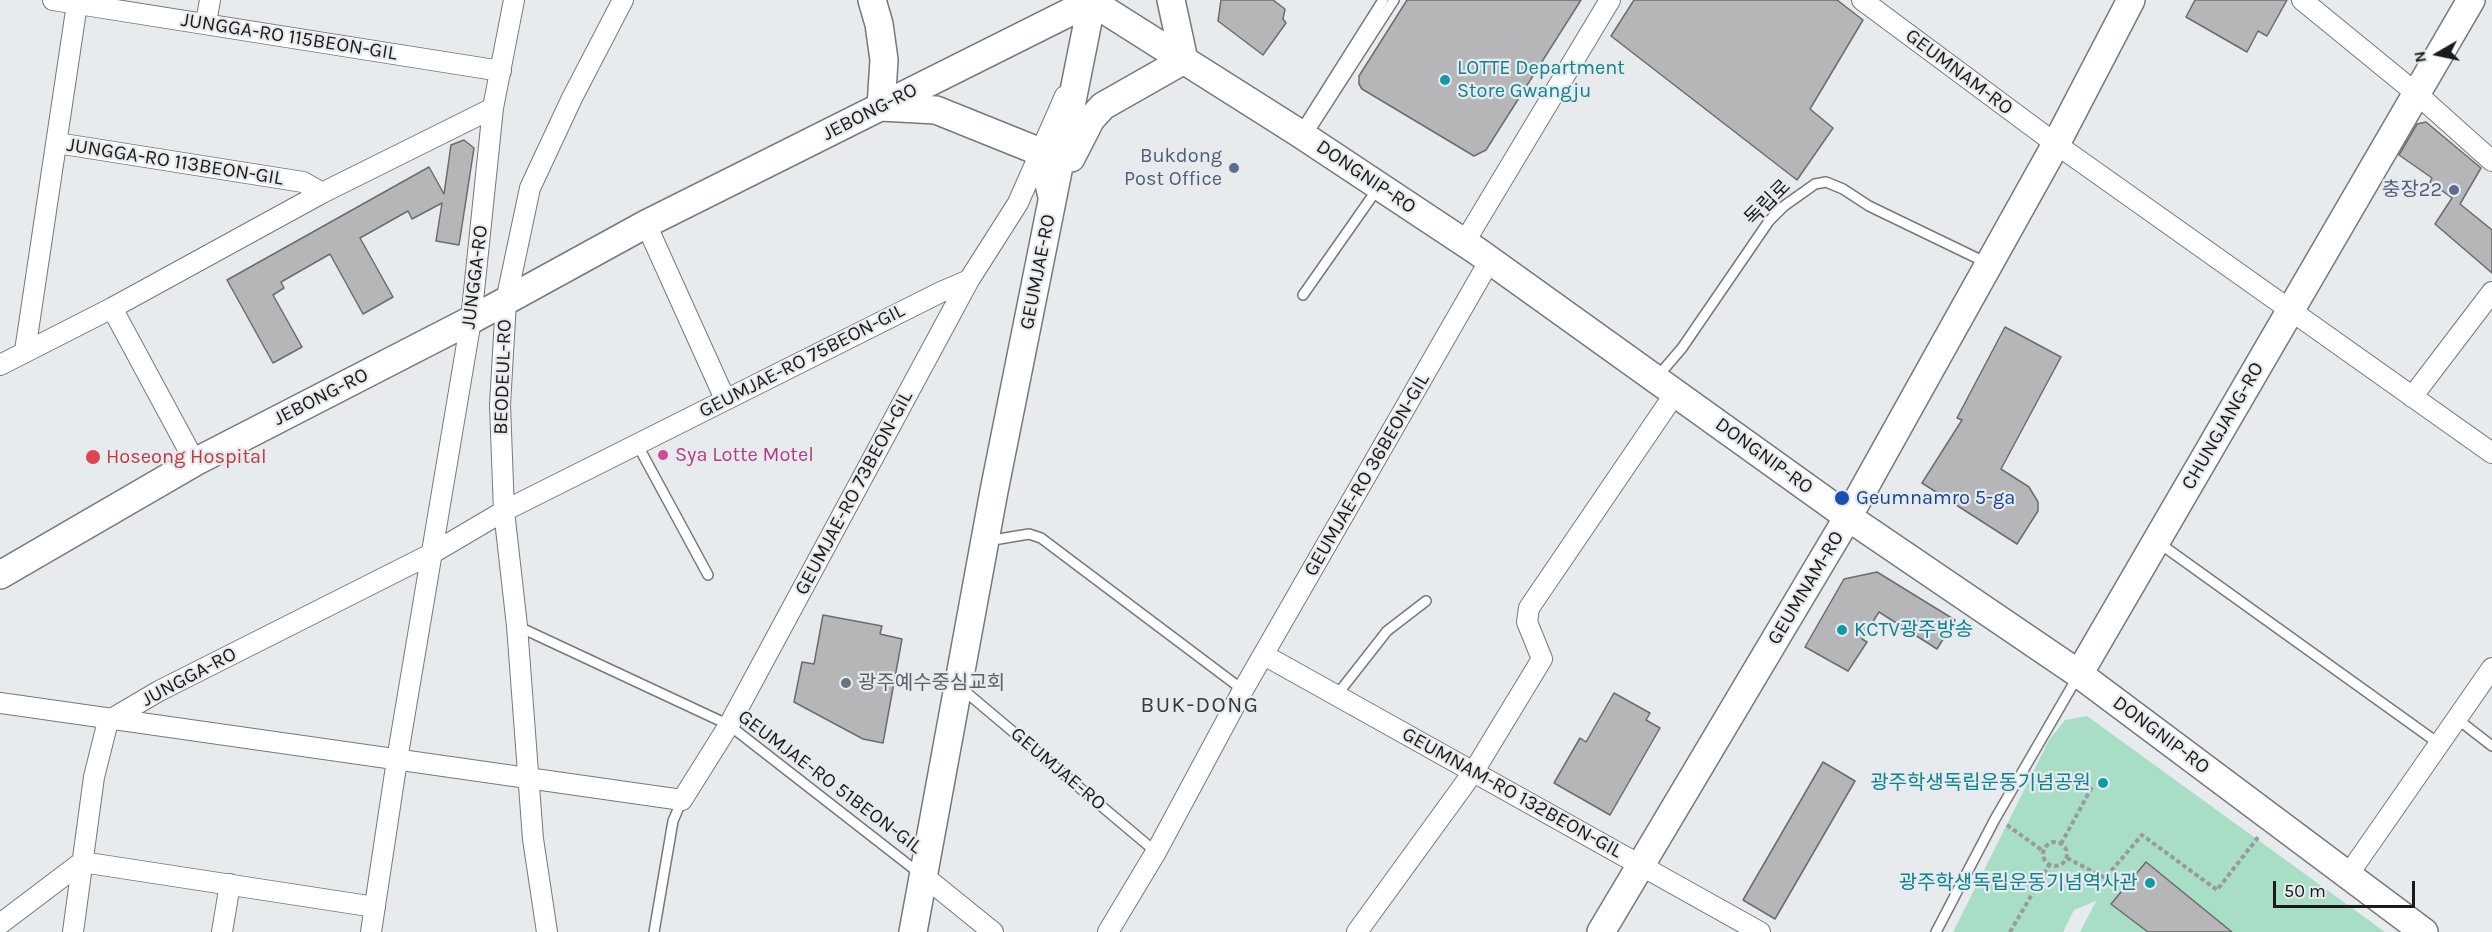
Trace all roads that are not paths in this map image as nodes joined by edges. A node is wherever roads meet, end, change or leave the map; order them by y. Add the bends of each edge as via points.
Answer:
1 (53, 0) edge
2 (210, 0) edge
3 (514, 0) edge
4 (623, 0) edge
5 (872, 0) edge
6 (1092, 0) edge
7 (1171, 0) edge
8 (1383, 0) edge
9 (1394, 0) edge
10 (1610, 0) edge
11 (1862, 0) edge
12 (2131, 0) edge
13 (2302, 0) edge
14 (2471, 0) edge
15 (77, 3) junction
16 (206, 23) junction
17 (1184, 60) junction
18 (1080, 61) junction
19 (501, 71) junction
20 (2417, 94) junction
21 (881, 107) junction
22 (493, 108) junction
23 (1302, 135) junction
24 (57, 143) junction
25 (2056, 144) junction
26 (1039, 154) junction
27 (2492, 160) edge
28 (1380, 186) junction
29 (322, 193) junction
30 (1053, 200) junction
31 (646, 224) junction
32 (1464, 243) junction
33 (1490, 260) junction
34 (1989, 264) junction
35 (969, 280) junction
36 (2492, 292) edge
37 (1303, 295) dead end
38 (506, 301) junction
39 (112, 308) junction
40 (2290, 310) junction
41 (471, 320) junction
42 (26, 351) junction
43 (0, 365) edge
44 (1666, 385) junction
45 (2412, 397) junction
46 (725, 399) junction
47 (637, 444) junction
48 (2488, 451) edge
49 (195, 462) junction
50 (504, 511) junction
51 (1848, 517) junction
52 (985, 542) junction
53 (2157, 542) junction
54 (431, 554) junction
55 (0, 575) edge
56 (708, 575) dead end
57 (1426, 601) dead end
58 (517, 626) junction
59 (1264, 655) junction
60 (2492, 668) edge
61 (2079, 674) junction
62 (959, 686) junction
63 (1243, 690) junction
64 (1336, 696) junction
65 (0, 703) edge
66 (2456, 718) junction
67 (108, 721) junction
68 (729, 725) junction
69 (2438, 743) junction
70 (2492, 746) edge
71 (397, 760) junction
72 (1474, 771) junction
73 (529, 778) junction
74 (682, 800) junction
75 (1156, 852) junction
76 (82, 862) junction
77 (1641, 864) junction
78 (2348, 875) junction
79 (925, 877) junction
80 (230, 884) junction
81 (375, 907) junction
82 (0, 924) edge
83 (542, 930) edge
84 (73, 932) edge
85 (222, 932) edge
86 (371, 932) edge
87 (654, 932) edge
88 (913, 932) edge
89 (993, 932) edge
90 (1108, 932) edge
91 (1357, 932) edge
92 (1601, 932) edge
93 (1760, 932) edge
94 (1936, 932) edge
95 (2424, 932) edge

1 - 15 street, JUNGGA-RO 115BEON-GIL
2 - 16 street
3 - 19 street, JUNGGA-RO
4 - 38 street, BEODEUL-RO via 530,188
5 - 21 street via 884,60
6 - 17 street, DONGNIP-RO
6 - 18 street, GEUMJAE-RO
6 - 21 street, JEBONG-RO
7 - 17 street
8 - 23 lane
9 - 23 lane
10 - 32 street
11 - 25 street, GEUMNAM-RO
12 - 25 street, GEUMNAM-RO
13 - 20 street
14 - 20 street, CHUNGJANG-RO
15 - 16 street, JUNGGA-RO 115BEON-GIL
15 - 24 street
16 - 19 street, JUNGGA-RO 115BEON-GIL
17 - 23 street, DONGNIP-RO
17 - 30 street via 1116,98 1091,118
18 - 26 street, GEUMJAE-RO 73BEON-GIL
18 - 30 street, GEUMJAE-RO
19 - 22 street, JUNGGA-RO
20 - 27 street
20 - 40 street, CHUNGJANG-RO
21 - 26 street via 936,111
21 - 31 street, JEBONG-RO
22 - 29 street, JUNGGA-RO 113BEON-GIL
22 - 41 street, JUNGGA-RO
23 - 28 street, DONGNIP-RO
24 - 29 street, JUNGGA-RO 113BEON-GIL via 303,182
24 - 42 street, JUNGGA-RO 113BEON-GIL
25 - 34 street, GEUMNAM-RO
25 - 40 street, GEUMNAM-RO
26 - 30 street
26 - 35 street, GEUMJAE-RO 73BEON-GIL via 1018,203
28 - 32 street, DONGNIP-RO
28 - 37 lane
29 - 39 street, JUNGGA-RO 113BEON-GIL
30 - 52 street, GEUMJAE-RO
31 - 38 street, JEBONG-RO
31 - 46 street
32 - 33 street, DONGNIP-RO
33 - 44 street, DONGNIP-RO
33 - 59 street, GEUMJAE-RO 36BEON-GIL
34 - 44 lane, 독립로 via 1869,206 1843,189 1826,182 1815,184 1769,221 1682,348
34 - 51 street, GEUMNAM-RO
35 - 46 street, GEUMJAE-RO 75BEON-GIL
35 - 68 street, GEUMJAE-RO 73BEON-GIL
36 - 45 street
38 - 41 street, JEBONG-RO
38 - 50 street, BEODEUL-RO via 500,405
39 - 42 street, JUNGGA-RO 113BEON-GIL
39 - 49 street
40 - 45 street
40 - 53 street, CHUNGJANG-RO
41 - 49 street, JEBONG-RO
41 - 54 street, JUNGGA-RO
42 - 43 street, JUNGGA-RO 113BEON-GIL
44 - 51 street, DONGNIP-RO
44 - 72 street via 1529,608 1527,622 1542,659
45 - 48 street
46 - 47 street, GEUMJAE-RO 75BEON-GIL
47 - 50 street, GEUMJAE-RO 75BEON-GIL
47 - 56 lane
49 - 55 street, JEBONG-RO
50 - 54 street, GEUMJAE-RO 75BEON-GIL
50 - 58 street, BEODEUL-RO
51 - 61 street, DONGNIP-RO
51 - 77 street, GEUMNAM-RO
52 - 62 street, GEUMJAE-RO
52 - 63 lane via 1029,534 1041,538
53 - 61 street, CHUNGJANG-RO
53 - 69 lane
54 - 67 street, JUNGGA-RO via 159,691
54 - 71 street, JUNGGA-RO
57 - 64 lane via 1387,631
58 - 68 lane, GEUMJAE-RO 51BEON-GIL
58 - 73 street, BEODEUL-RO
59 - 63 street, GEUMJAE-RO 36BEON-GIL
59 - 64 street, GEUMNAM-RO 132BEON-GIL
60 - 66 street
61 - 78 street, DONGNIP-RO
61 - 94 lane via 1995,819
62 - 75 lane, GEUMJAE-RO
62 - 79 street, GEUMJAE-RO
63 - 75 street, GEUMJAE-RO 36BEON-GIL
64 - 72 street, GEUMNAM-RO 132BEON-GIL
65 - 67 street, JUNGGA-RO
66 - 69 street
66 - 70 lane
67 - 71 street, JUNGGA-RO
67 - 76 street via 94,777
68 - 74 street, GEUMJAE-RO 73BEON-GIL
68 - 79 lane, GEUMJAE-RO 51BEON-GIL
69 - 78 street
71 - 73 street
71 - 81 street, JUNGGA-RO
72 - 77 street, GEUMNAM-RO 132BEON-GIL
72 - 91 street
73 - 74 street
73 - 83 street, BEODEUL-RO
74 - 87 lane, GEUMJAE-RO 73BEON-GIL via 673,821
75 - 90 street, GEUMJAE-RO 36BEON-GIL
76 - 80 street
76 - 82 street
76 - 84 street
77 - 92 street, GEUMNAM-RO
77 - 93 street, GEUMNAM-RO 132BEON-GIL
78 - 95 street, DONGNIP-RO
79 - 88 street, GEUMJAE-RO
79 - 89 street
80 - 81 street
80 - 85 street
81 - 86 street, JUNGGA-RO

